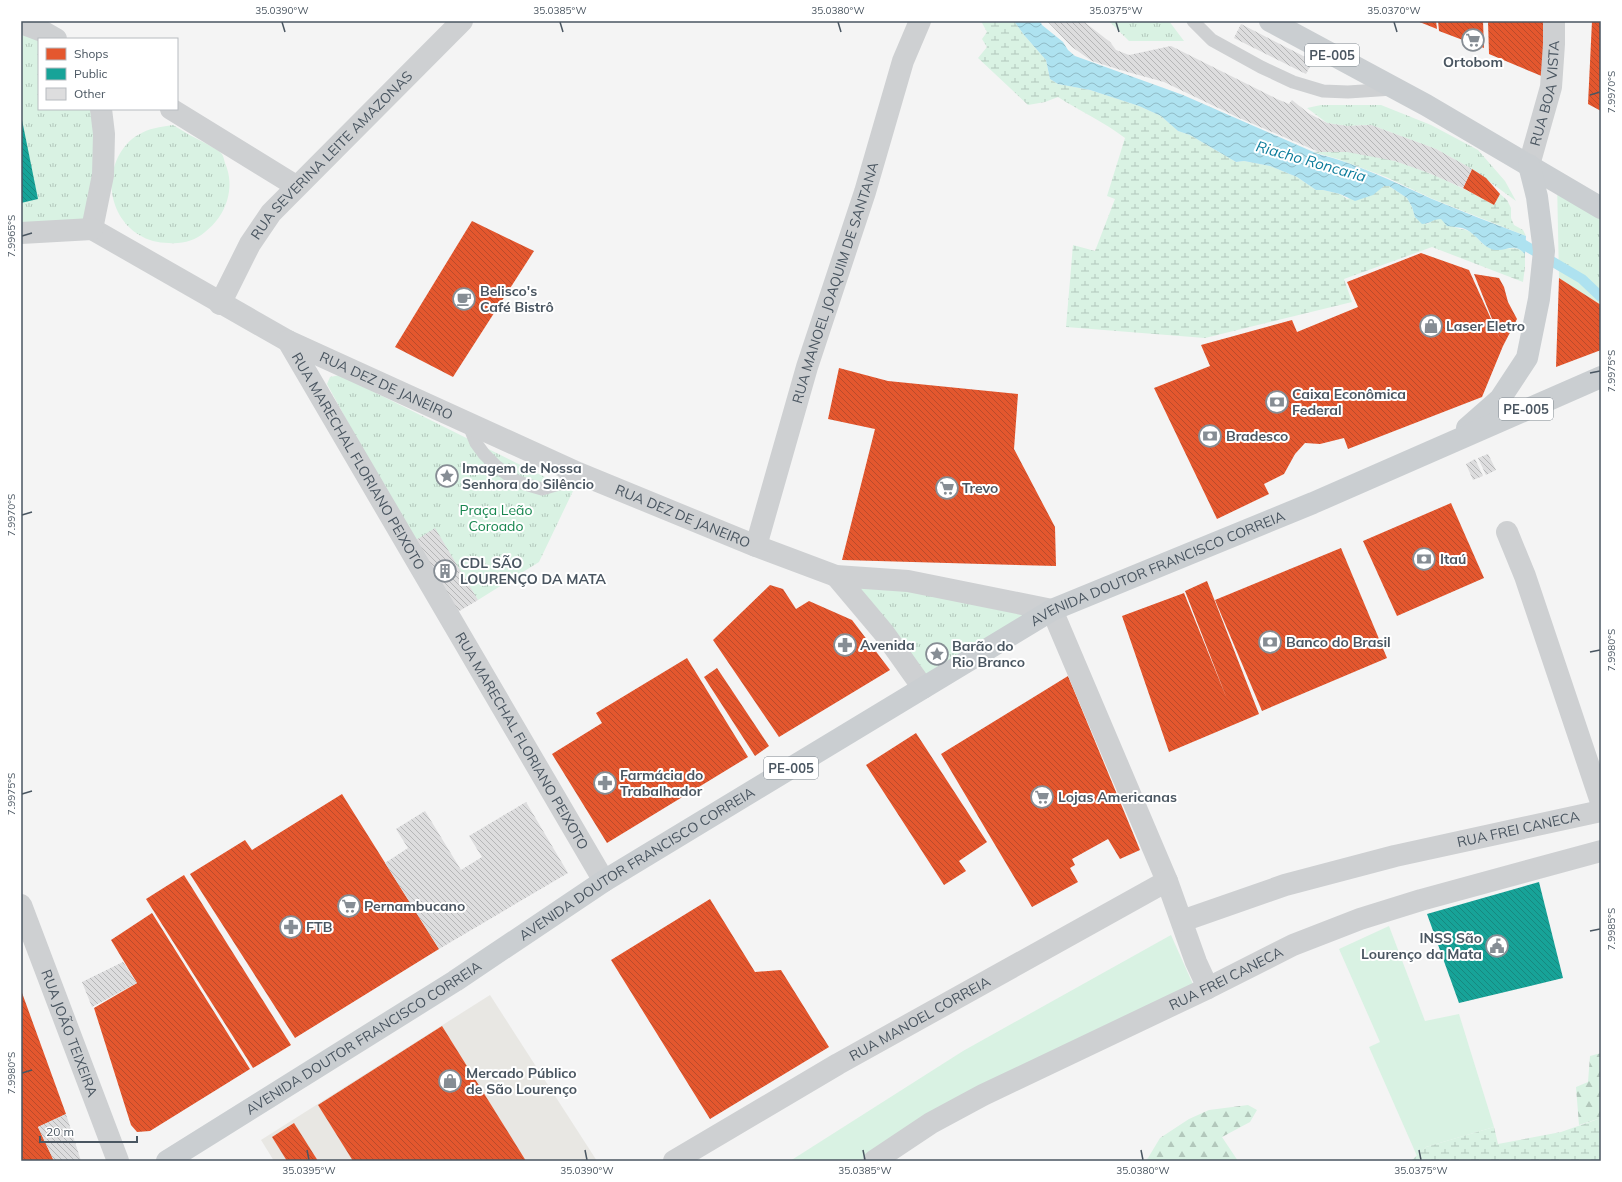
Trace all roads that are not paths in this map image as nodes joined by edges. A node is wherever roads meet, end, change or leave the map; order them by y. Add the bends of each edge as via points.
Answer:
1 (462, 21) edge
2 (920, 21) edge
3 (1193, 21) edge
4 (1270, 21) edge
5 (1554, 21) edge
6 (21, 23) edge
7 (54, 38) edge
8 (1395, 89) junction
9 (101, 110) edge
10 (174, 110) edge
11 (1530, 165) junction
12 (296, 186) junction
13 (1601, 208) edge
14 (92, 230) junction
15 (21, 233) edge
16 (220, 304) junction
17 (288, 341) junction
18 (1601, 377) edge
19 (468, 423) junction
20 (1451, 442) junction
21 (578, 473) junction
22 (1507, 532) dead end
23 (756, 546) junction
24 (836, 576) junction
25 (1052, 610) junction
26 (923, 688) junction
27 (1601, 802) edge
28 (1601, 811) edge
29 (1601, 851) edge
30 (604, 881) junction
31 (1167, 881) junction
32 (21, 905) edge
33 (1182, 921) junction
34 (1208, 988) junction
35 (118, 1161) edge
36 (167, 1161) edge
37 (674, 1161) edge
38 (874, 1161) edge

1 - 12 street, RUA SEVERINA LEITE AMAZONAS
2 - 23 street, RUA MANOEL JOAQUIM DE SANTANA via 903,61 865,192 807,367
3 - 8 lane, PE-005 via 1212,40 1293,82 1329,91
4 - 8 main road, PE-005
5 - 11 street, RUA BOA VISTA via 1551,87
6 - 7 street
8 - 11 main road, PE-005
9 - 14 street via 104,134 103,175
10 - 12 street
11 - 13 main road, PE-005
11 - 20 main road via 1544,251 1539,299 1527,358 1500,399
12 - 16 street, RUA SEVERINA LEITE AMAZONAS via 271,213 250,244
14 - 15 street
14 - 16 street, RUA MARECHAL FLORIANO PEIXOTO
16 - 17 street, RUA MARECHAL FLORIANO PEIXOTO
17 - 19 street, RUA DEZ DE JANEIRO
17 - 30 street, RUA MARECHAL FLORIANO PEIXOTO
18 - 20 main road, AVENIDA DOUTOR FRANCISCO CORREIA / PE-005
19 - 21 street, RUA DEZ DE JANEIRO
19 - 21 lane via 476,443 484,454 518,482 542,489
20 - 25 main road, AVENIDA DOUTOR FRANCISCO CORREIA / PE-005 via 1313,503
21 - 23 street, RUA DEZ DE JANEIRO
22 - 27 street via 1525,576
23 - 24 street, RUA DEZ DE JANEIRO
24 - 25 street, RUA DEZ DE JANEIRO via 908,581
24 - 26 street via 884,633
25 - 26 main road, AVENIDA DOUTOR FRANCISCO CORREIA / PE-005
25 - 31 street
26 - 30 main road, AVENIDA DOUTOR FRANCISCO CORREIA / PE-005
28 - 33 street, RUA FREI CANECA via 1395,856 1285,885
29 - 34 street, RUA FREI CANECA via 1360,919 1293,945
30 - 36 main road, AVENIDA DOUTOR FRANCISCO CORREIA / PE-005 via 455,981
31 - 33 street
31 - 37 street, RUA MANOEL CORREIA via 838,1064
32 - 35 street, RUA JOÃO TEIXEIRA
33 - 34 street
34 - 38 street, RUA FREI CANECA via 983,1095 931,1123

